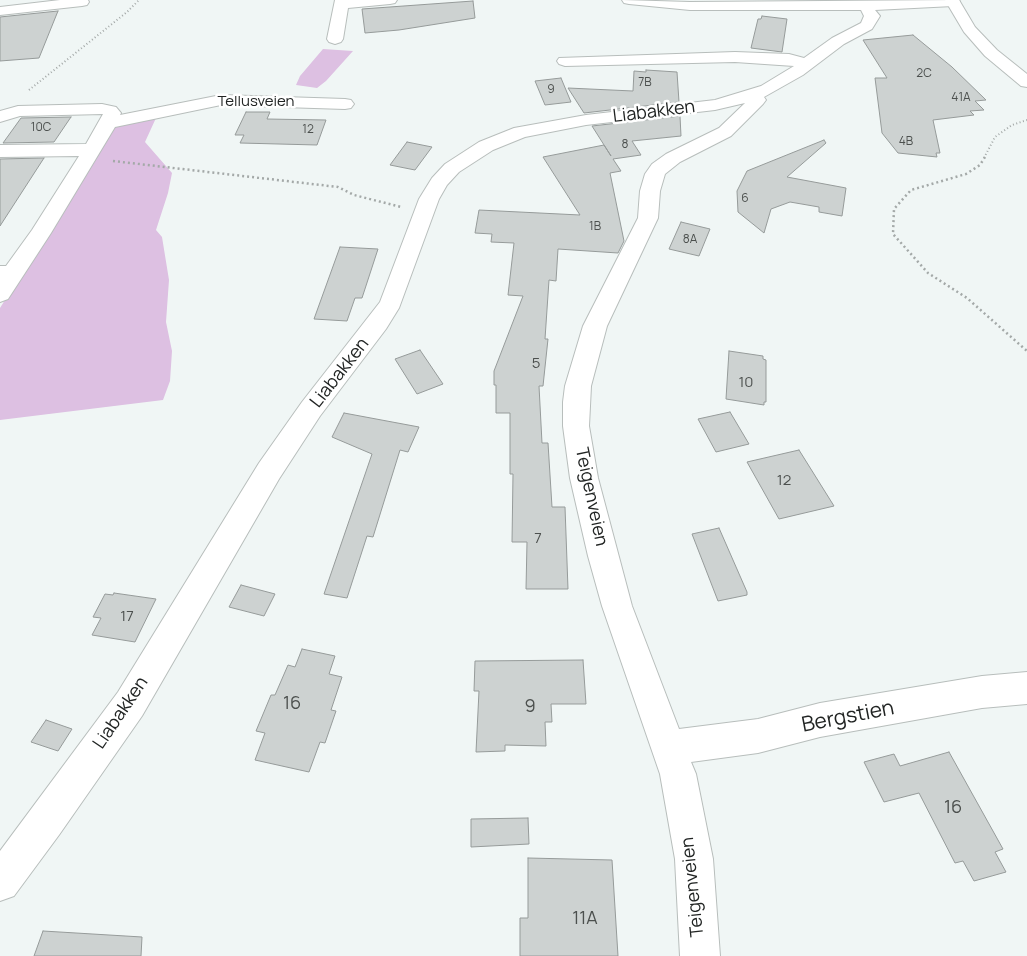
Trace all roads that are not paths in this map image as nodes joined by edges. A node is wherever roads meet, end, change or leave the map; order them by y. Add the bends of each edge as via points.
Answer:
1 (390, 0) edge
2 (629, 0) edge
3 (82, 2) dead end
4 (341, 2) edge
5 (864, 3) edge
6 (955, 5) edge
7 (0, 10) edge
8 (335, 39) dead end
9 (565, 61) dead end
10 (806, 64) junction
11 (1027, 82) edge
12 (752, 96) junction
13 (345, 104) dead end
14 (0, 117) edge
15 (108, 123) junction
16 (0, 151) edge
17 (89, 153) junction
18 (6, 274) edge
19 (0, 294) edge
20 (1027, 688) edge
21 (669, 748) junction
22 (0, 882) edge
23 (700, 956) edge

1 - 4 street
2 - 5 street via 690,6
3 - 7 street
4 - 8 street
5 - 6 street
5 - 10 street, Liabakken via 872,16 867,26 838,41
6 - 11 street via 968,29 991,54
9 - 10 street via 735,57 789,59
10 - 12 street, Liabakken
12 - 21 street, Teigenveien via 757,100 725,132 673,158 655,174 646,225 595,326 578,386 576,426 584,478 603,556 617,606
12 - 22 street, Liabakken via 715,105 586,120 520,132 486,146 452,168 439,182 423,211 391,302 378,323 311,409 269,471 130,704
13 - 15 street, Tellusveien via 221,100
14 - 15 street via 18,111 102,109 112,114
15 - 17 street
16 - 17 street
17 - 18 street via 41,233
18 - 19 street
20 - 21 street, Bergstien via 982,692 830,718 758,736
21 - 23 street, Teigenveien via 678,774 694,859

